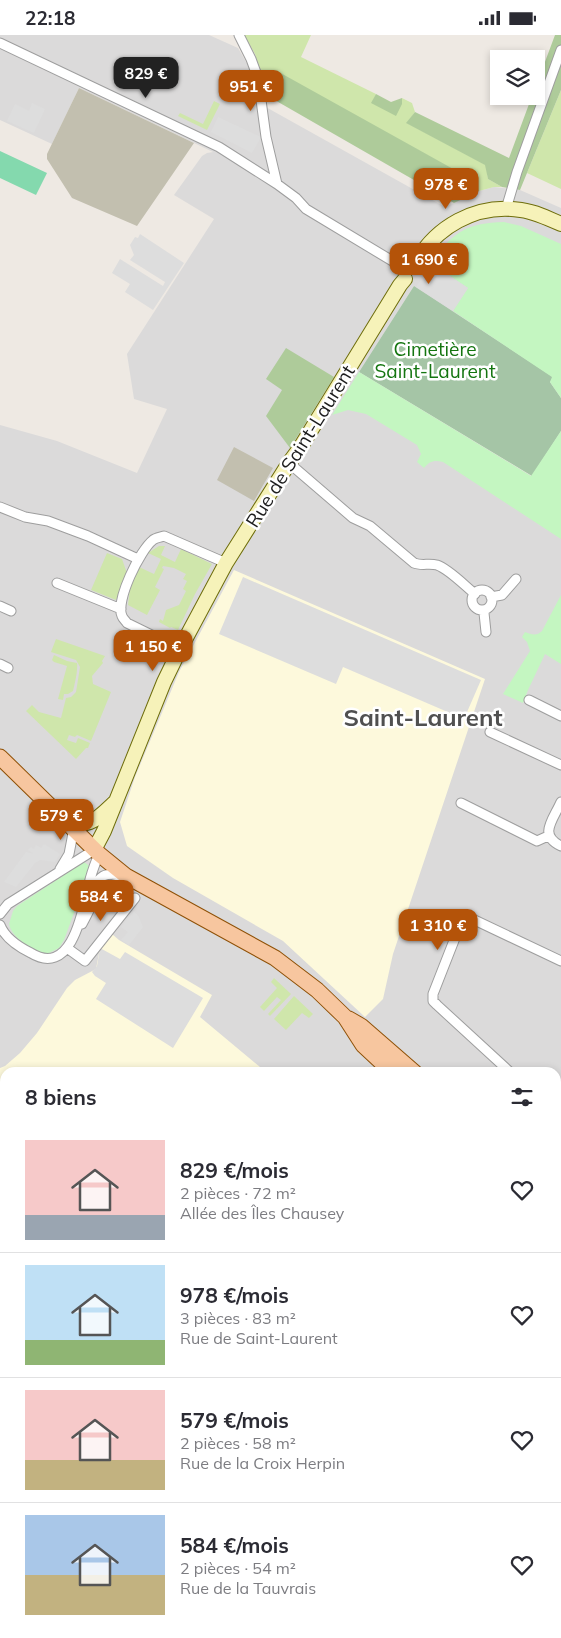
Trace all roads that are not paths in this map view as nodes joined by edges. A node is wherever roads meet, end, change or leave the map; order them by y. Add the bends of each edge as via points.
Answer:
1 (239, 35) edge
2 (0, 43) edge
3 (561, 50) edge
4 (276, 184) junction
5 (506, 209) junction
6 (561, 225) edge
7 (408, 271) junction
8 (289, 463) junction
9 (0, 507) edge
10 (138, 559) junction
11 (226, 563) junction
12 (516, 579) dead end
13 (57, 583) dead end
14 (475, 594) junction
15 (492, 597) junction
16 (0, 606) edge
17 (121, 609) junction
18 (485, 609) junction
19 (11, 611) dead end
20 (486, 632) dead end
21 (180, 649) junction
22 (528, 700) dead end
23 (561, 716) edge
24 (490, 732) dead end
25 (0, 757) edge
26 (561, 765) edge
27 (118, 799) junction
28 (561, 802) edge
29 (461, 803) dead end
30 (69, 823) junction
31 (548, 836) junction
32 (561, 846) edge
33 (97, 852) junction
34 (58, 872) junction
35 (126, 875) junction
36 (139, 892) junction
37 (87, 895) junction
38 (0, 914) edge
39 (0, 925) edge
40 (75, 934) junction
41 (67, 948) junction
42 (561, 961) edge
43 (391, 1067) edge
44 (504, 1067) edge

1 - 4 street via 258,78
2 - 4 street via 220,147
3 - 5 street
4 - 7 street via 306,209
5 - 6 street, Rue de Saint-Laurent via 538,214
5 - 7 street, Rue de Saint-Laurent via 474,214 450,224 436,235
7 - 8 street, Rue de Saint-Laurent
8 - 11 street, Rue de Saint-Laurent
8 - 14 street via 353,518 370,526 414,563 442,568
9 - 10 street via 88,536
10 - 11 street via 153,540 164,536
10 - 17 street via 124,589
11 - 21 street, Rue de Saint-Laurent
12 - 15 street via 502,595
13 - 17 street
14 - 15 street via 484,591
14 - 18 street via 473,603 480,610
15 - 18 street via 490,607
16 - 19 street
17 - 21 street via 127,623
18 - 20 street
21 - 27 street, Rue de Saint-Laurent
22 - 23 street
24 - 26 street
25 - 30 main road
27 - 30 street, Rue de Saint-Laurent via 89,823
27 - 33 street, Rue de Saint-Laurent
28 - 31 street
29 - 31 street via 537,841
30 - 33 main road
30 - 34 street via 70,854
31 - 32 street
33 - 34 street
33 - 35 main road
33 - 37 street
34 - 38 street via 8,904
35 - 36 main road
35 - 37 street via 104,875
36 - 40 street via 115,883 103,888
36 - 41 street via 85,961
36 - 43 main road via 276,959 317,990 345,1017 363,1045
37 - 40 street
39 - 41 street via 5,935 40,958 54,958
40 - 41 street
42 - 44 street via 464,915 433,1001

